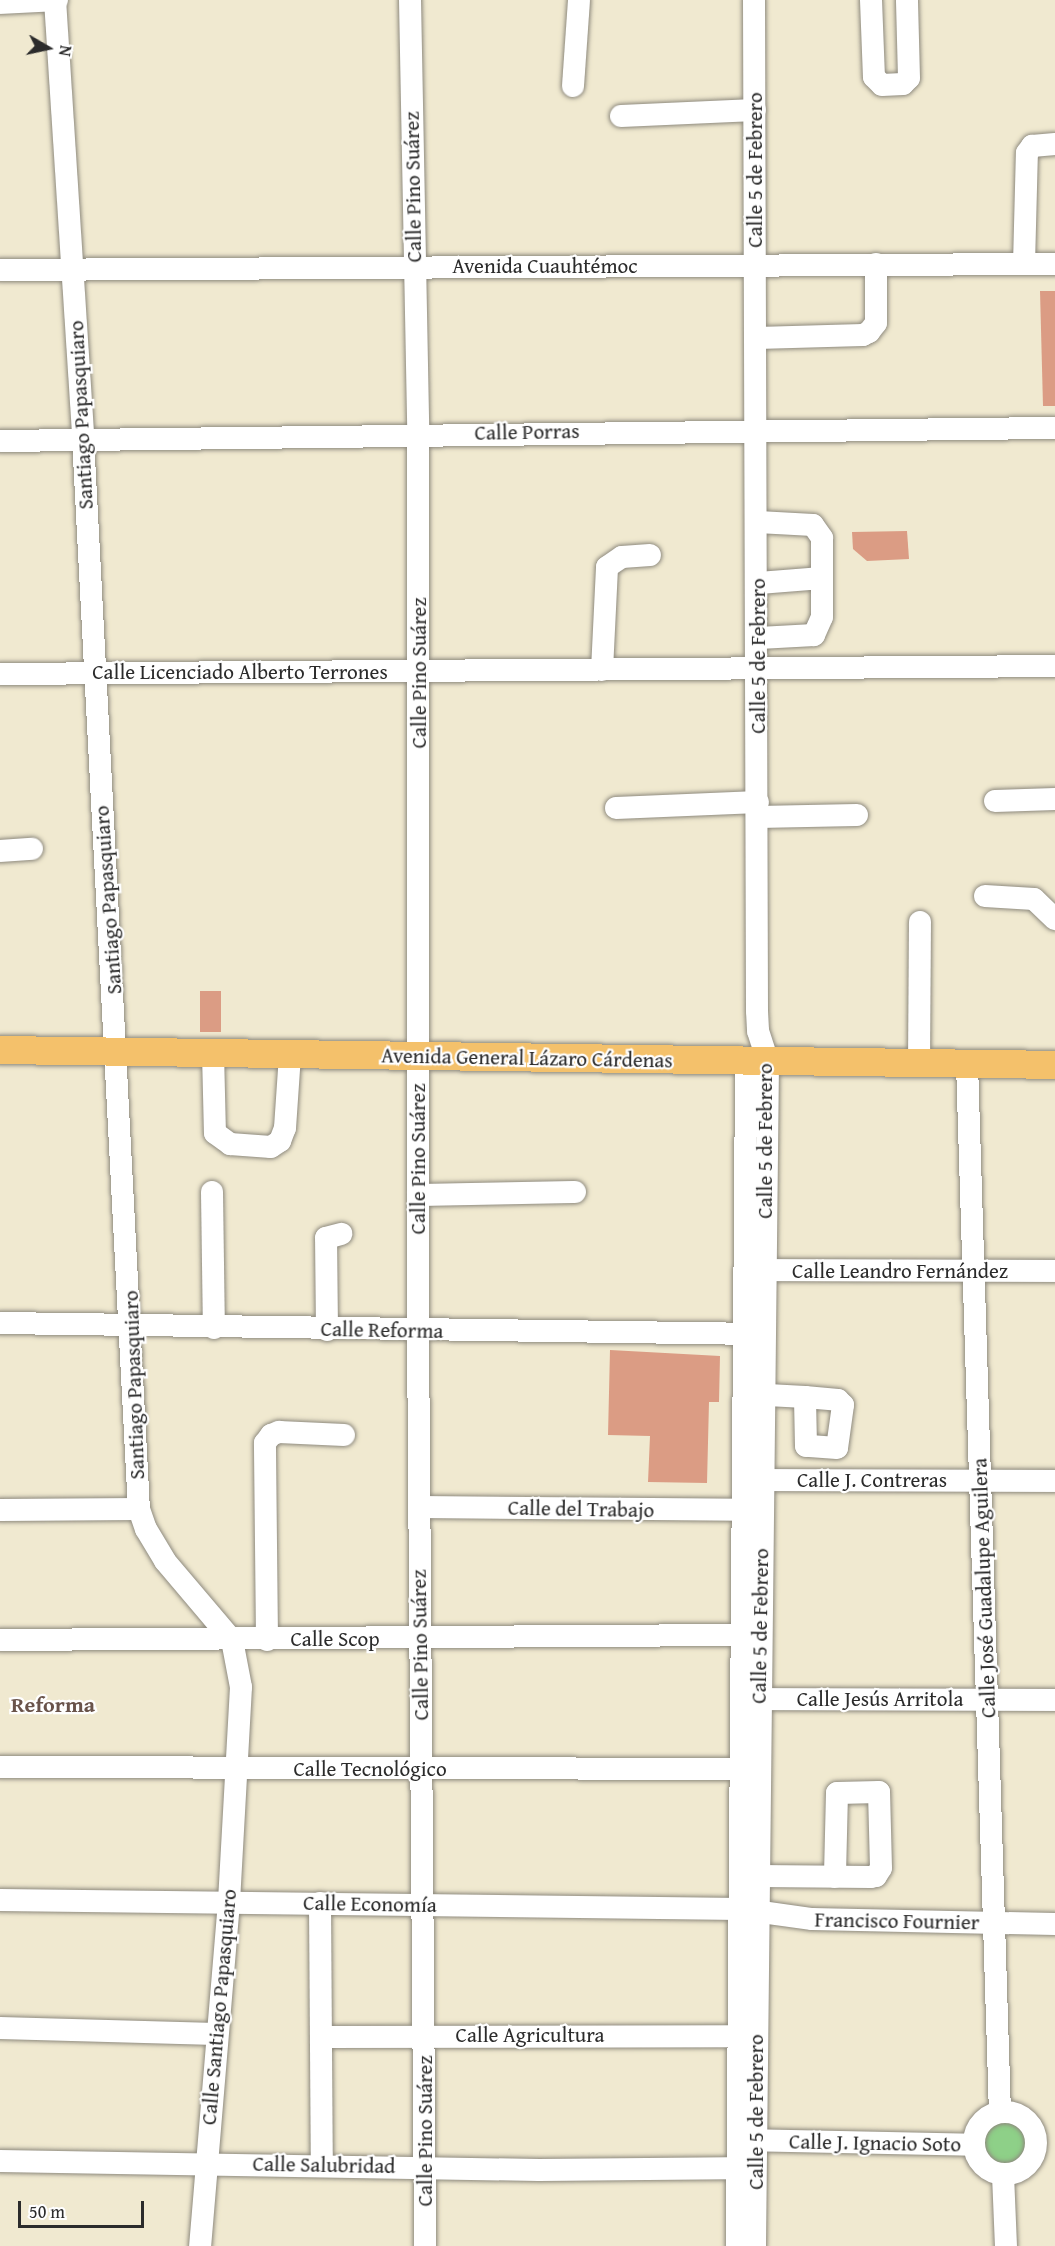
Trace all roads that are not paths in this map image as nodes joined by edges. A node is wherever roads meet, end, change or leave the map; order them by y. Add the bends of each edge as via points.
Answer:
1 (56, 0) edge
2 (410, 0) edge
3 (579, 0) edge
4 (754, 0) edge
5 (871, 0) edge
6 (907, 0) edge
7 (0, 3) edge
8 (573, 86) dead end
9 (755, 110) junction
10 (621, 116) dead end
11 (1055, 144) edge
12 (876, 264) junction
13 (1024, 264) junction
14 (1055, 264) edge
15 (756, 265) junction
16 (415, 267) junction
17 (73, 269) junction
18 (0, 270) edge
19 (757, 338) junction
20 (1055, 428) edge
21 (758, 430) junction
22 (418, 434) junction
23 (83, 438) junction
24 (0, 441) edge
25 (758, 522) junction
26 (650, 555) dead end
27 (822, 578) junction
28 (759, 583) junction
29 (759, 638) junction
30 (1055, 666) edge
31 (759, 669) junction
32 (602, 670) junction
33 (420, 671) junction
34 (94, 673) junction
35 (0, 674) edge
36 (1055, 799) edge
37 (995, 801) dead end
38 (616, 808) dead end
39 (758, 809) junction
40 (857, 815) dead end
41 (32, 849) dead end
42 (0, 851) edge
43 (985, 896) dead end
44 (1055, 919) edge
45 (920, 922) dead end
46 (0, 1050) edge
47 (117, 1052) junction
48 (213, 1053) junction
49 (290, 1054) junction
50 (418, 1056) junction
51 (757, 1062) junction
52 (919, 1064) junction
53 (968, 1064) junction
54 (1055, 1065) edge
55 (212, 1192) dead end
56 (575, 1192) dead end
57 (418, 1195) junction
58 (341, 1234) dead end
59 (755, 1270) junction
60 (974, 1271) junction
61 (1055, 1271) edge
62 (0, 1323) edge
63 (131, 1327) junction
64 (214, 1328) junction
65 (327, 1330) junction
66 (418, 1331) junction
67 (754, 1334) junction
68 (753, 1394) junction
69 (806, 1397) dead end
70 (344, 1435) dead end
71 (762, 1480) junction
72 (980, 1481) junction
73 (1055, 1481) edge
74 (419, 1507) junction
75 (139, 1509) junction
76 (0, 1510) edge
77 (742, 1510) junction
78 (742, 1635) junction
79 (420, 1639) junction
80 (0, 1640) edge
81 (232, 1640) junction
82 (267, 1640) junction
83 (750, 1699) junction
84 (987, 1700) junction
85 (1055, 1700) edge
86 (0, 1767) edge
87 (238, 1769) junction
88 (422, 1769) junction
89 (741, 1769) junction
90 (758, 1876) junction
91 (835, 1877) dead end
92 (0, 1900) edge
93 (229, 1902) junction
94 (320, 1903) junction
95 (423, 1904) junction
96 (749, 1909) junction
97 (996, 1923) junction
98 (1055, 1924) edge
99 (0, 2028) edge
100 (216, 2034) junction
101 (424, 2035) junction
102 (740, 2036) junction
103 (321, 2037) junction
104 (1000, 2112) junction
105 (748, 2140) junction
106 (974, 2145) junction
107 (1046, 2145) edge
108 (0, 2161) edge
109 (206, 2162) junction
110 (322, 2165) junction
111 (425, 2167) junction
112 (748, 2168) junction
113 (1003, 2175) junction
114 (200, 2246) edge
115 (426, 2246) edge
116 (738, 2246) edge
117 (755, 2246) edge
118 (1006, 2246) edge

1 - 7 street
1 - 17 street, Santiago Papasquiaro
2 - 16 street, Calle Pino Suárez
3 - 8 street
4 - 9 street, Calle 5 de Febrero
5 - 6 street via 874,77 882,85 903,84 909,78
9 - 10 street
9 - 15 street, Calle 5 de Febrero
11 - 13 street via 1032,146 1028,153
12 - 13 street, Avenida Cuauhtémoc
12 - 15 street, Avenida Cuauhtémoc
12 - 19 street via 876,323 869,332
13 - 14 street, Avenida Cuauhtémoc
15 - 16 street, Avenida Cuauhtémoc
15 - 19 street, Calle 5 de Febrero
16 - 17 street, Avenida Cuauhtémoc
16 - 22 street, Calle Pino Suárez
17 - 18 street, Avenida Cuauhtémoc
17 - 23 street, Santiago Papasquiaro
19 - 21 street, Calle 5 de Febrero
20 - 21 street, Calle Porras
21 - 22 street, Calle Porras
21 - 25 street, Calle 5 de Febrero
22 - 23 street, Calle Porras
22 - 33 street, Calle Pino Suárez
23 - 24 street, Calle Porras
23 - 34 street, Santiago Papasquiaro
25 - 27 street via 813,525 819,530
25 - 28 street, Calle 5 de Febrero
26 - 32 street via 622,557 607,567
27 - 28 street
27 - 29 street via 822,617 814,635
28 - 29 street, Calle 5 de Febrero
29 - 31 street, Calle 5 de Febrero
30 - 31 street, Calle Licenciado Alberto Terrones
31 - 32 street, Calle Licenciado Alberto Terrones
31 - 39 street, Calle 5 de Febrero
32 - 33 street, Calle Licenciado Alberto Terrones
33 - 34 street, Calle Licenciado Alberto Terrones
33 - 50 street, Calle Pino Suárez
34 - 35 street, Calle Licenciado Alberto Terrones
34 - 47 street, Santiago Papasquiaro
36 - 37 street
38 - 39 street
39 - 40 street
39 - 51 street, Calle 5 de Febrero
41 - 42 street
43 - 44 street via 1034,899
45 - 52 street
46 - 47 main road, Avenida General Lázaro Cárdenas
47 - 48 main road, Avenida General Lázaro Cárdenas
47 - 63 street, Santiago Papasquiaro
48 - 49 main road, Avenida General Lázaro Cárdenas
48 - 49 street via 215,1133 230,1144 271,1147 280,1141 285,1128
49 - 50 main road, Avenida General Lázaro Cárdenas
50 - 51 main road, Avenida General Lázaro Cárdenas
50 - 57 street, Calle Pino Suárez
51 - 52 main road, Avenida General Lázaro Cárdenas
51 - 59 street, Calle 5 de Febrero
52 - 53 main road, Avenida General Lázaro Cárdenas
53 - 54 main road, Avenida General Lázaro Cárdenas
53 - 60 street, Calle José Guadalupe Aguilera
55 - 64 street
56 - 57 street
57 - 66 street, Calle Pino Suárez
58 - 65 street via 326,1238
59 - 60 street, Calle Leandro Fernández
59 - 67 street, Calle 5 de Febrero
60 - 61 street, Calle Leandro Fernández
60 - 72 street, Calle José Guadalupe Aguilera
62 - 63 street, Calle Reforma
63 - 64 street, Calle Reforma
63 - 75 street, Santiago Papasquiaro
64 - 65 street, Calle Reforma
65 - 66 street, Calle Reforma
66 - 67 street, Calle Reforma
66 - 74 street, Calle Pino Suárez
67 - 68 street, Calle 5 de Febrero
68 - 69 street
68 - 71 street, Calle 5 de Febrero
68 - 77 street, Calle 5 de Febrero
70 - 82 street via 279,1432 266,1443
71 - 72 street, Calle J. Contreras
71 - 83 street, Calle 5 de Febrero
72 - 73 street, Calle J. Contreras
72 - 84 street, Calle José Guadalupe Aguilera
74 - 77 street, Calle del Trabajo
74 - 79 street, Calle Pino Suárez
75 - 76 street
75 - 81 street, Santiago Papasquiaro via 165,1561
77 - 78 street, Calle 5 de Febrero
78 - 79 street, Calle Scop
78 - 83 street, Calle 5 de Febrero
79 - 82 street, Calle Scop
79 - 88 street, Calle Pino Suárez
80 - 81 street, Calle Scop
81 - 82 street, Calle Scop
81 - 87 street, Santiago Papasquiaro via 241,1687
83 - 84 street, Calle Jesús Arritola
83 - 89 street, Calle 5 de Febrero
83 - 90 street, Calle 5 de Febrero
84 - 85 street, Calle Jesús Arritola
84 - 97 street, Calle José Guadalupe Aguilera
86 - 87 street, Calle Tecnológico
87 - 88 street, Calle Tecnológico
87 - 93 street, Calle Santiago Papasquiaro
88 - 89 street, Calle Tecnológico
88 - 95 street, Calle Pino Suárez
89 - 96 street, Calle 5 de Febrero
90 - 91 street
90 - 96 street, Calle 5 de Febrero
92 - 93 street, Calle Economía
93 - 94 street, Calle Economía
93 - 100 street, Calle Santiago Papasquiaro
94 - 95 street, Calle Economía
94 - 103 street
95 - 96 street, Calle Economía
95 - 101 street, Calle Pino Suárez
96 - 97 street, Francisco Fournier via 812,1919
96 - 102 street, Calle 5 de Febrero
96 - 105 street, Calle 5 de Febrero
97 - 98 street, Francisco Fournier
97 - 104 street, Calle José Guadalupe Aguilera
99 - 100 street
100 - 109 street, Calle Santiago Papasquiaro
101 - 102 street, Calle Agricultura
101 - 103 street, Calle Agricultura
101 - 111 street, Calle Pino Suárez
102 - 105 street, Calle 5 de Febrero
103 - 110 street
104 - 106 street via 980,2123
104 - 107 street via 1026,2120
105 - 106 street, Calle J. Ignacio Soto
105 - 112 street, Calle 5 de Febrero
106 - 113 street via 980,2162
107 - 113 street via 1029,2163 1013,2174
108 - 109 street, Calle Salubridad
109 - 110 street, Calle Salubridad
109 - 114 street, Calle Santiago Papasquiaro
110 - 111 street, Calle Salubridad
111 - 112 street, Calle Salubridad
111 - 115 street, Calle Pino Suárez
112 - 116 street, Calle 5 de Febrero
112 - 117 street, Calle 5 de Febrero
113 - 118 street

